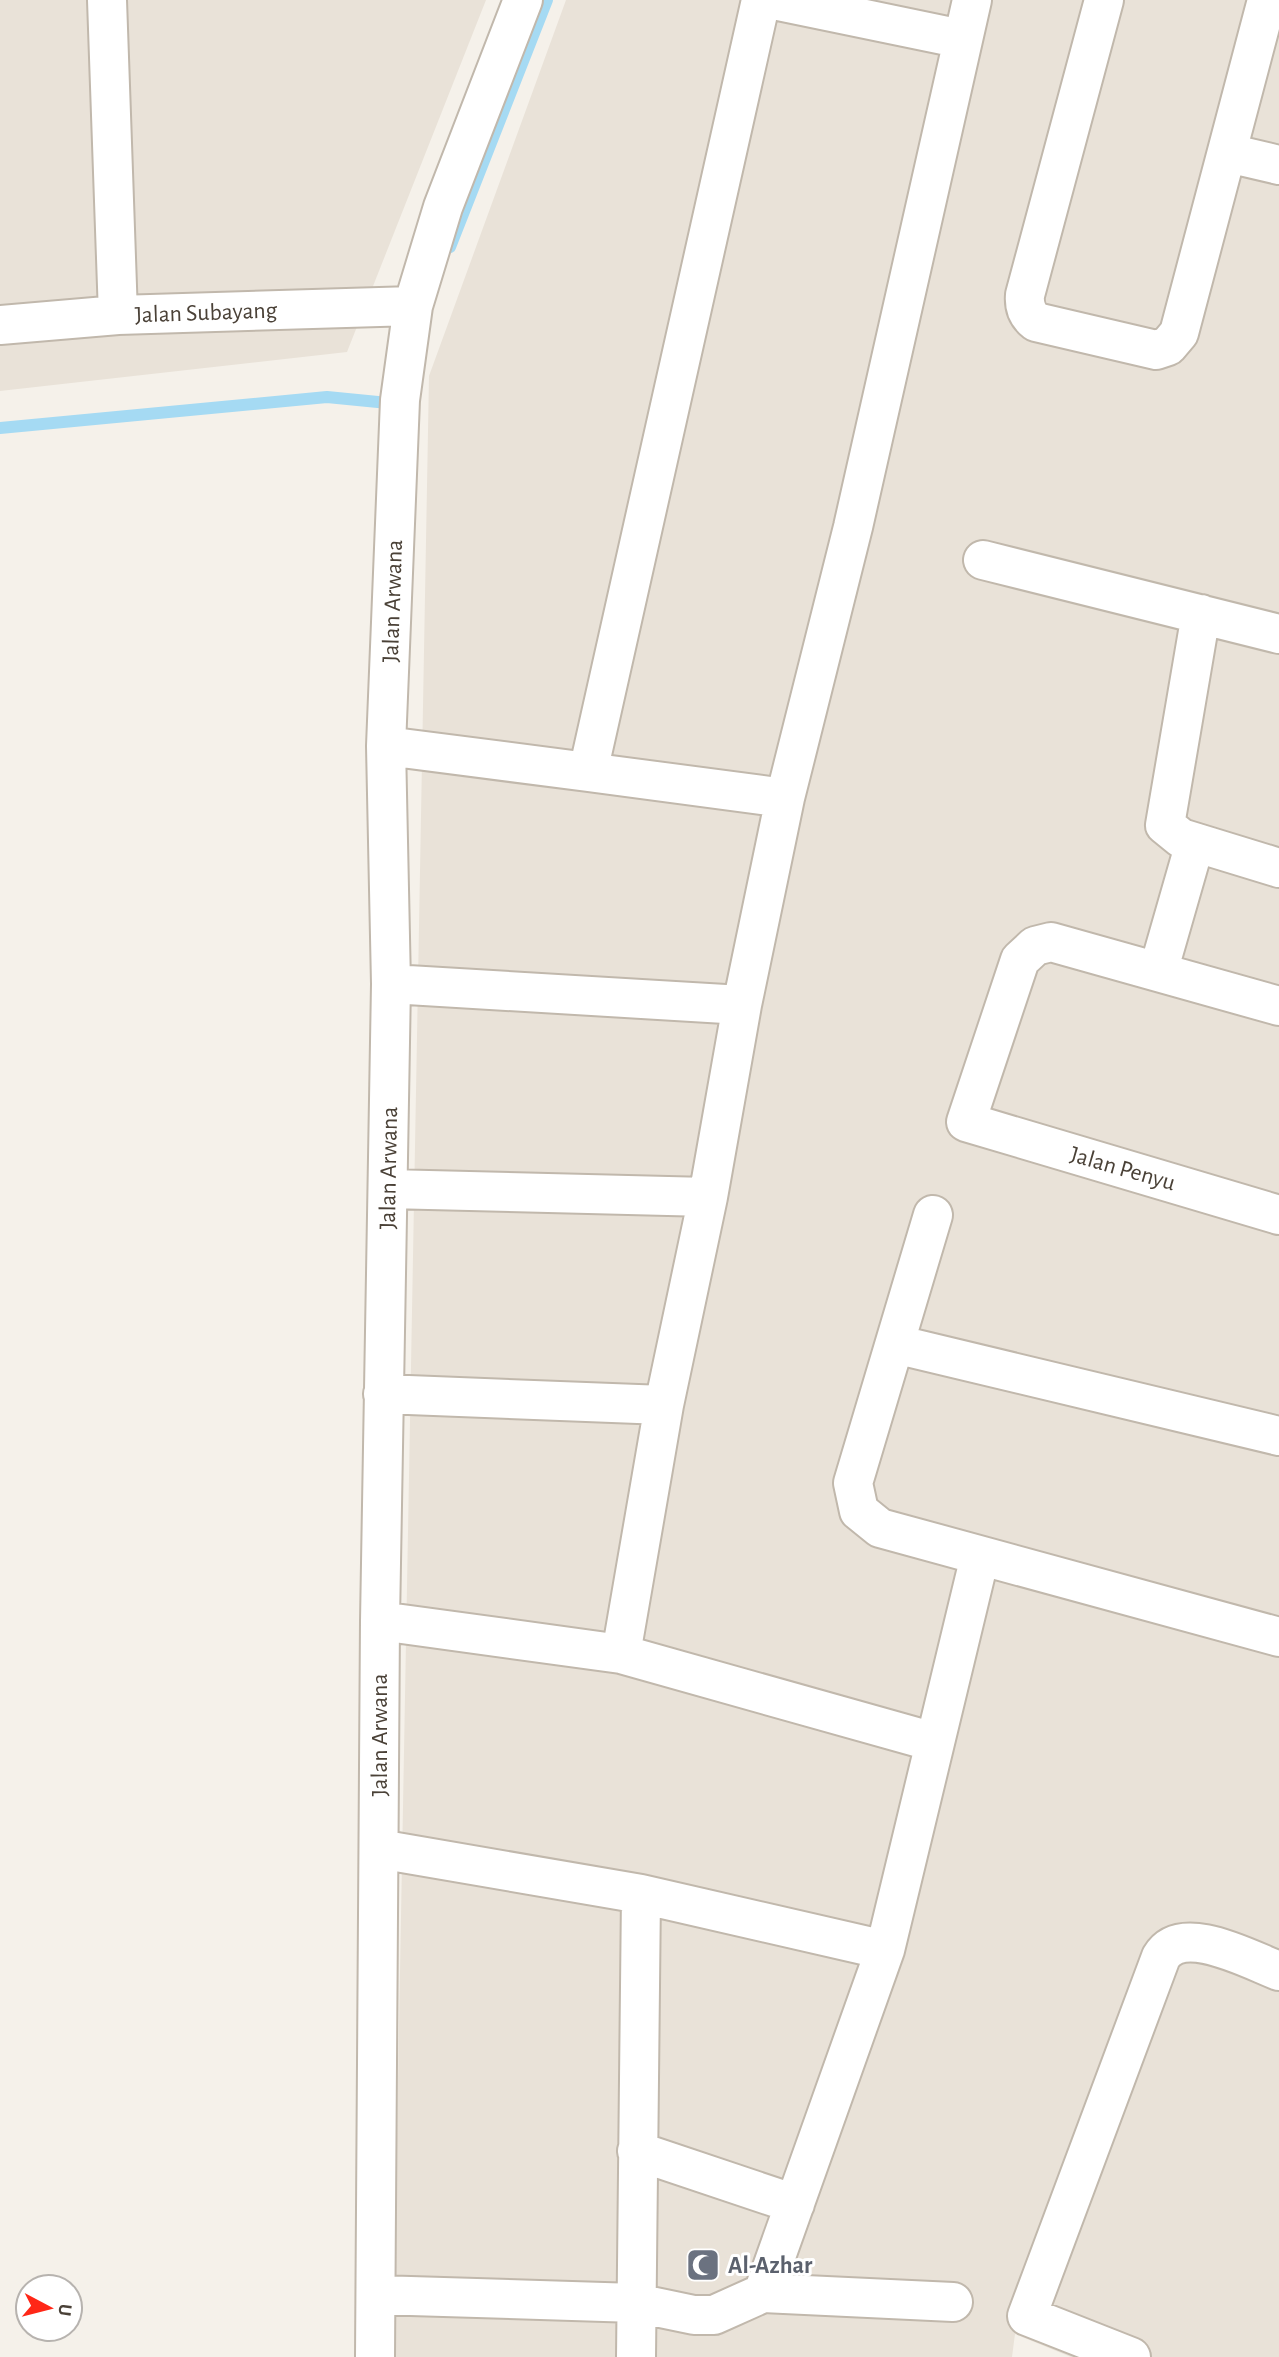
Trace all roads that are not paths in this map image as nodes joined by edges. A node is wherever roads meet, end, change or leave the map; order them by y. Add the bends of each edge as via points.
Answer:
1 (107, 0) edge
2 (523, 0) edge
3 (761, 0) edge
4 (773, 0) edge
5 (972, 0) edge
6 (1104, 0) edge
7 (1267, 0) edge
8 (962, 39) junction
9 (1228, 153) junction
10 (1279, 165) edge
11 (413, 306) junction
12 (118, 315) junction
13 (0, 325) edge
14 (983, 560) dead end
15 (1200, 614) junction
16 (1279, 634) edge
17 (386, 746) junction
18 (588, 772) junction
19 (785, 798) junction
20 (1195, 842) junction
21 (1279, 868) edge
22 (1158, 972) junction
23 (391, 984) junction
24 (742, 1005) junction
25 (1279, 1006) edge
26 (388, 1189) junction
27 (708, 1197) junction
28 (933, 1215) dead end
29 (1279, 1215) edge
30 (895, 1344) junction
31 (383, 1394) junction
32 (664, 1405) junction
33 (1279, 1436) edge
34 (980, 1556) junction
35 (380, 1621) junction
36 (1279, 1637) edge
37 (621, 1654) junction
38 (934, 1742) junction
39 (379, 1849) junction
40 (641, 1894) junction
41 (885, 1950) junction
42 (1279, 1971) edge
43 (637, 2151) junction
44 (795, 2204) junction
45 (763, 2293) junction
46 (377, 2295) junction
47 (953, 2302) dead end
48 (636, 2303) junction
49 (375, 2357) edge
50 (636, 2357) edge
51 (1131, 2357) edge

1 - 12 street
2 - 11 street, Jalan Arwana via 443,206
3 - 18 street
4 - 8 street
5 - 8 street
6 - 9 street via 1025,295 1030,318 1109,341 1156,350 1168,346 1179,333
7 - 9 street
8 - 19 street via 853,527
9 - 10 street
11 - 12 street, Jalan Subayang
11 - 17 street, Jalan Arwana via 400,400
12 - 13 street, Jalan Subayang
14 - 15 street
15 - 16 street
15 - 20 street via 1164,820 1174,835
17 - 18 street
17 - 23 street, Jalan Arwana
18 - 19 street
19 - 24 street
20 - 21 street
20 - 22 street
22 - 25 street
22 - 29 street, Jalan Penyu via 1051,943 1029,949 1020,960 967,1122
23 - 24 street
23 - 26 street, Jalan Arwana
24 - 27 street
26 - 27 street
26 - 31 street, Jalan Arwana
27 - 32 street
28 - 30 street
30 - 33 street
30 - 34 street via 853,1483 854,1499 872,1525
31 - 32 street
31 - 35 street, Jalan Arwana
32 - 37 street
34 - 36 street
34 - 38 street
35 - 37 street
35 - 39 street, Jalan Arwana
37 - 38 street
38 - 41 street
39 - 40 street
39 - 46 street, Jalan Arwana
40 - 41 street
40 - 43 street
41 - 44 street
42 - 51 street via 1194,1942 1170,1947 1161,1957 1027,2316
43 - 44 street
43 - 48 street
44 - 45 street
45 - 47 street
45 - 48 street via 714,2315
46 - 48 street
46 - 49 street, Jalan Arwana
48 - 50 street

